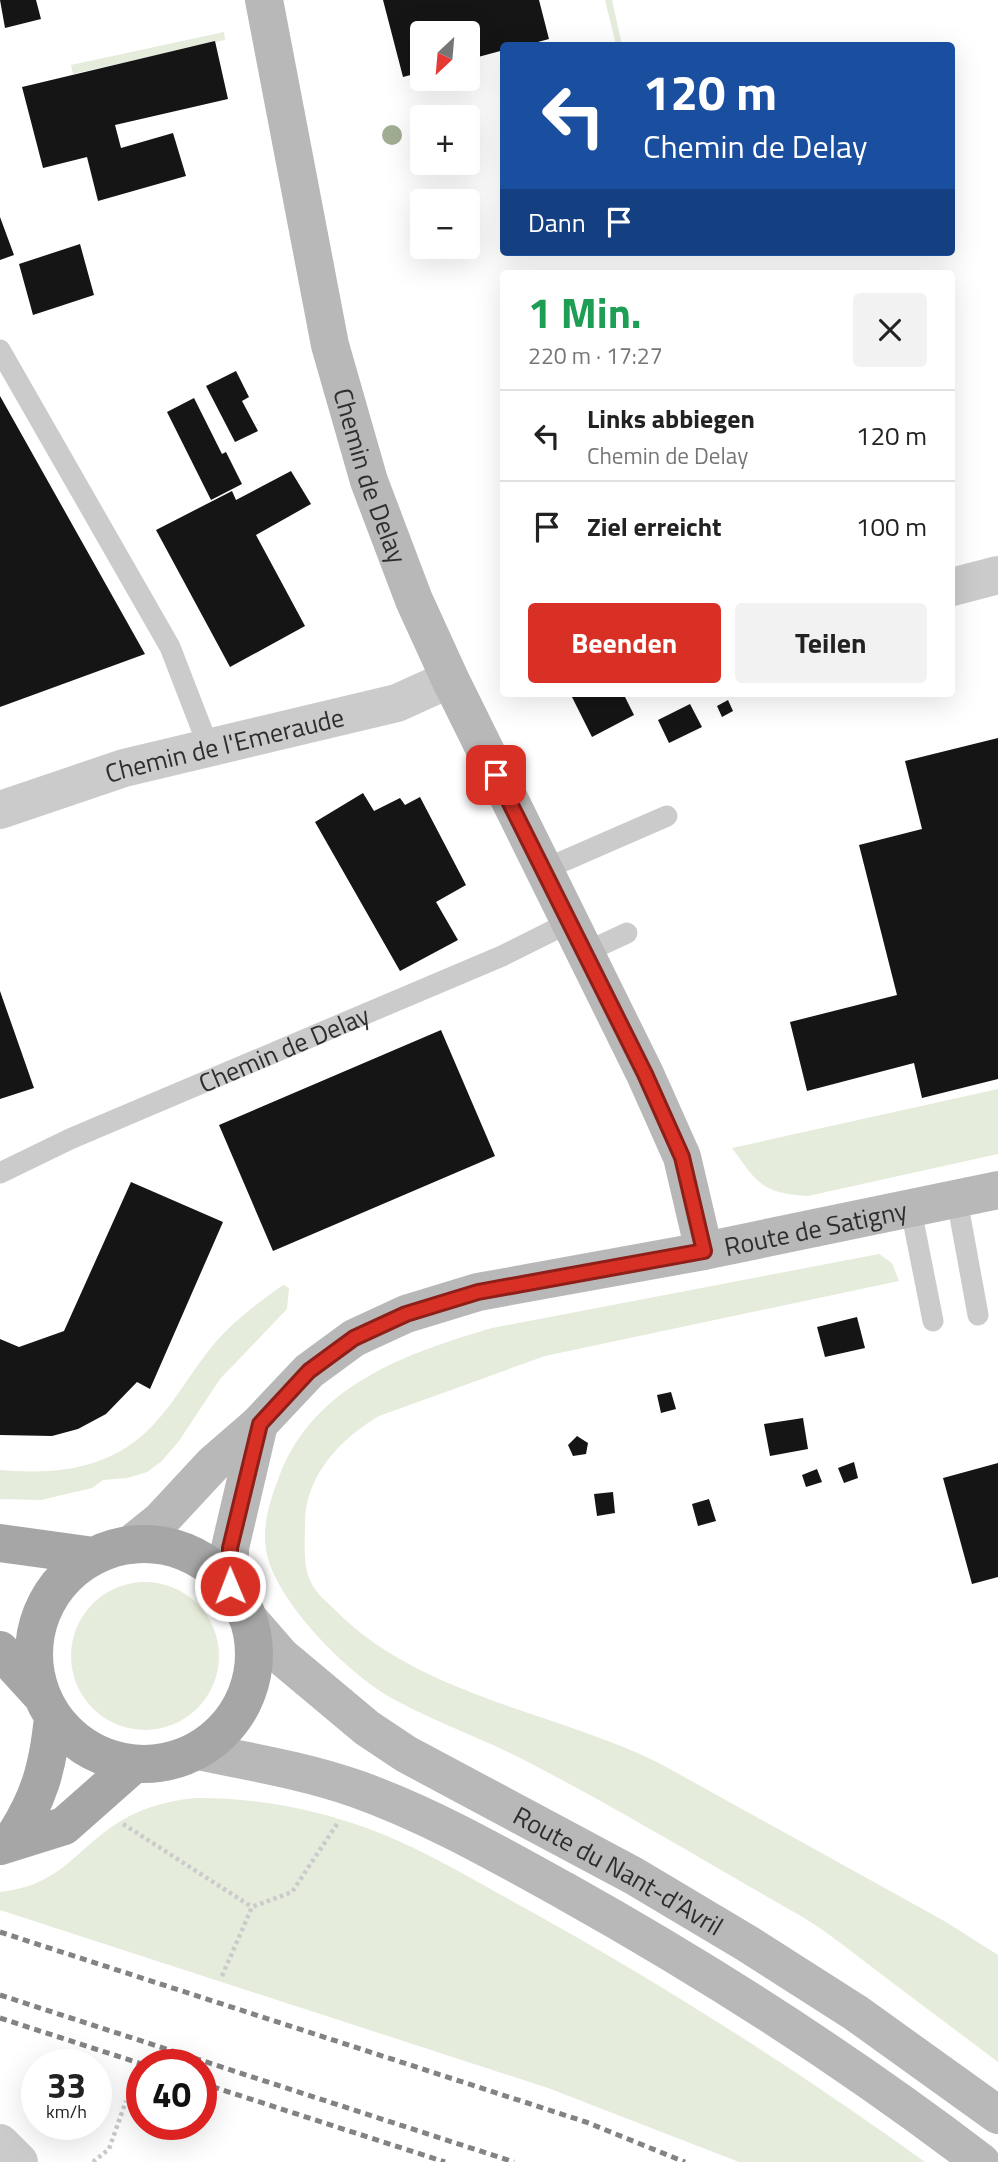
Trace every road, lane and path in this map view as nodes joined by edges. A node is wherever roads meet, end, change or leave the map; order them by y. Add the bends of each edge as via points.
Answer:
1 (264, 0) edge
2 (0, 350) edge
3 (998, 575) edge
4 (955, 586) edge
5 (450, 680) junction
6 (209, 748) junction
7 (0, 810) edge
8 (667, 816) dead end
9 (542, 870) junction
10 (627, 933) dead end
11 (576, 938) junction
12 (0, 1173) edge
13 (998, 1190) edge
14 (957, 1200) junction
15 (911, 1210) junction
16 (704, 1251) junction
17 (978, 1315) dead end
18 (933, 1321) dead end
19 (260, 1424) junction
20 (0, 1543) edge
21 (112, 1550) junction
22 (239, 1602) junction
23 (0, 1650) edge
24 (47, 1706) junction
25 (198, 1751) junction
26 (133, 1765) junction
27 (343, 1814) dead end
28 (118, 1821) dead end
29 (5, 1844) edge
30 (252, 1907) junction
31 (222, 1976) dead end
32 (126, 2101) dead end
33 (998, 2115) edge
34 (0, 2143) edge
35 (19, 2162) edge
36 (93, 2162) edge
37 (981, 2162) edge

1 - 5 street, Chemin de Delay via 330,345 369,481
2 - 6 lane via 170,647
3 - 4 street
5 - 6 street, Chemin de l'Emeraude via 397,703
5 - 9 street, Chemin de Delay
6 - 7 street, Chemin de l'Emeraude via 124,768
8 - 9 lane
9 - 11 street, Chemin de Delay
10 - 11 lane
11 - 12 lane, Chemin de Delay via 502,956
11 - 16 street, Chemin de Delay via 682,1157
13 - 14 street, Route de Satigny
14 - 15 street, Route de Satigny
14 - 17 lane
15 - 16 street, Route de Satigny
15 - 18 lane
16 - 19 street, Route de Satigny via 478,1292 406,1314 354,1338 309,1371
19 - 21 street, Route de Satigny via 214,1463 161,1520
19 - 22 street, Route de Satigny via 230,1548
20 - 21 main road
21 - 22 main road via 158,1545 185,1552 217,1572
21 - 24 main road via 62,1581 40,1615 33,1664
22 - 25 main road via 254,1647 247,1693 228,1726
22 - 33 street, Route du Nant-d'Avril via 281,1656 366,1728 748,1944 856,2013
23 - 24 main road
24 - 26 main road via 71,1738 90,1751
24 - 29 main road via 50,1752 39,1795
25 - 26 main road via 167,1762
25 - 37 street, Route du Nant-d'Avril via 358,1789 513,1862 726,1987
26 - 29 main road via 64,1826
27 - 30 path via 292,1892
28 - 30 path
30 - 31 path
32 - 36 path via 109,2149
34 - 35 street

